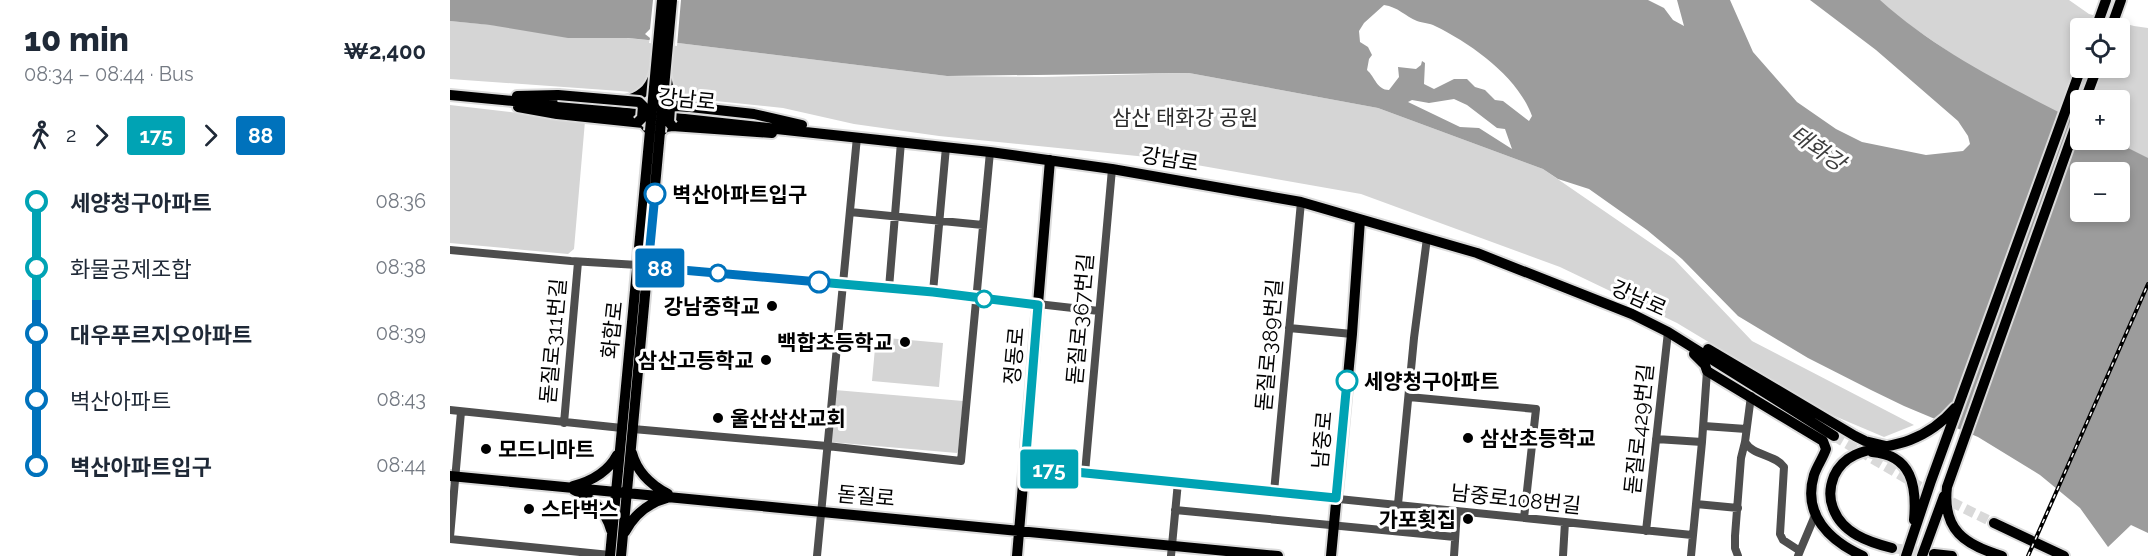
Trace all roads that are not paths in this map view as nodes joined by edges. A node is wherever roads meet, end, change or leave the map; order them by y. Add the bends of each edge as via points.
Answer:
1 (662, 0) edge
2 (672, 0) edge
3 (2128, 0) edge
4 (2105, 1) edge
5 (2120, 4) edge
6 (2099, 18) edge
7 (660, 72) junction
8 (2077, 78) edge
9 (450, 95) edge
10 (489, 99) junction
11 (625, 101) junction
12 (690, 107) junction
13 (638, 122) junction
14 (672, 126) junction
15 (655, 131) junction
16 (823, 133) junction
17 (857, 137) junction
18 (901, 142) junction
19 (2070, 142) edge
20 (946, 147) junction
21 (990, 152) junction
22 (1050, 160) junction
23 (1112, 169) junction
24 (1301, 202) junction
25 (850, 212) junction
26 (895, 216) junction
27 (939, 220) junction
28 (1360, 220) junction
29 (983, 225) junction
30 (1427, 238) junction
31 (450, 250) edge
32 (644, 261) junction
33 (578, 262) junction
34 (843, 284) junction
35 (889, 288) junction
36 (933, 292) junction
37 (976, 298) junction
38 (1038, 305) junction
39 (1099, 311) junction
40 (1632, 314) junction
41 (1289, 328) junction
42 (1668, 332) junction
43 (1352, 334) junction
44 (1681, 340) junction
45 (1707, 371) junction
46 (1962, 394) junction
47 (1751, 396) junction
48 (1409, 397) junction
49 (450, 410) edge
50 (461, 412) junction
51 (564, 423) junction
52 (1704, 426) junction
53 (627, 428) junction
54 (1746, 429) junction
55 (1834, 436) tunnel mouth
56 (1656, 439) junction
57 (1702, 442) junction
58 (1745, 442) junction
59 (827, 446) junction
60 (1886, 446) junction
61 (625, 449) junction
62 (1857, 453) junction
63 (1025, 467) junction
64 (1085, 473) junction
65 (453, 476) edge
66 (1178, 482) junction
67 (565, 487) junction
68 (1947, 487) junction
69 (616, 492) junction
70 (1274, 492) junction
71 (627, 493) junction
72 (677, 497) junction
73 (1336, 498) junction
74 (1398, 504) junction
75 (1696, 504) junction
76 (1738, 508) junction
77 (1175, 510) junction
78 (821, 511) junction
79 (1457, 511) junction
80 (1816, 513) junction
81 (1524, 518) junction
82 (1565, 522) junction
83 (1994, 523) tunnel mouth
84 (1334, 524) junction
85 (1019, 530) junction
86 (1646, 531) junction
87 (617, 535) junction
88 (1692, 536) junction
89 (1455, 537) junction
90 (450, 538) edge
91 (1910, 544) junction
92 (502, 546) junction
93 (1892, 548) tunnel mouth
94 (1171, 551) edge
95 (1843, 552) edge
96 (552, 553) edge
97 (1799, 553) edge
98 (1934, 554) dead end
99 (501, 556) edge
100 (614, 556) edge
101 (817, 556) edge
102 (1017, 556) edge
103 (1278, 556) edge
104 (1331, 556) edge
105 (1454, 556) edge
106 (1563, 556) edge
107 (1690, 556) edge
108 (1738, 556) edge
109 (1863, 556) edge
110 (1906, 556) edge
111 (1922, 556) edge
112 (1952, 556) edge
113 (2002, 556) edge
114 (2064, 556) edge

1 - 7 main road, 화합로, bridge
2 - 7 main road, 화합로, bridge
3 - 5 main road
4 - 6 main road
7 - 11 main road, bridge via 645,92
7 - 12 main road, bridge via 675,97
7 - 15 main road, 화합로, bridge
8 - 46 main road
9 - 10 main road, 강남로
10 - 11 main road, bridge via 558,95
10 - 13 main road via 534,111
10 - 16 main road, 강남로
11 - 13 main road, bridge via 642,104 642,118
12 - 14 main road, bridge via 670,108
12 - 16 main road via 754,114
13 - 15 main road, bridge
14 - 15 main road, bridge
14 - 16 main road via 752,133
15 - 32 main road, 화합로
16 - 17 main road, 강남로
17 - 18 main road, 강남로
17 - 25 street
18 - 20 main road, 강남로
18 - 26 street
19 - 68 main road
20 - 21 main road, 강남로
20 - 27 street
21 - 22 main road, 강남로
21 - 29 street
22 - 23 main road, 강남로
22 - 38 main road, 정동로
23 - 24 main road, 강남로
23 - 39 street, 돋질로367번길
24 - 28 main road, 강남로
24 - 41 street, 돋질로389번길
25 - 26 street
25 - 34 street
26 - 27 street
26 - 35 street
27 - 29 street
27 - 36 street
28 - 30 main road, 강남로
28 - 43 main road, 남중로
29 - 37 street
30 - 40 main road, 강남로 via 1477,253
30 - 48 street
31 - 33 street
32 - 33 street
32 - 34 street
32 - 53 main road, 화합로
33 - 51 street, 돋질로311번길
34 - 35 street
34 - 59 street
35 - 36 street
36 - 37 street
37 - 38 street
37 - 59 street via 962,460
38 - 39 street
38 - 63 main road, 정동로
39 - 64 street, 돋질로367번길
40 - 42 main road, 강남로
40 - 60 main road via 1684,336 1854,436
41 - 43 street
41 - 70 street, 돋질로389번길
42 - 44 main road, 강남로
42 - 56 street, 돋질로429번길
43 - 73 main road, 남중로
44 - 45 main road
44 - 55 main road, 강남로
45 - 47 main road
45 - 52 street
46 - 60 main road via 1955,408 1938,425 1908,441
46 - 91 main road
47 - 54 street
47 - 80 main road via 1825,443 1826,452 1812,486
48 - 74 street
48 - 81 street via 1536,409
49 - 50 street
50 - 51 street
50 - 65 street
51 - 53 street
52 - 54 street
52 - 57 street
53 - 59 street
53 - 61 main road, 화합로
54 - 58 street
56 - 57 street
56 - 86 street, 돋질로429번길
57 - 75 street
58 - 76 street
58 - 97 street via 1784,467 1780,534
59 - 78 street
60 - 62 main road
61 - 67 main road via 598,476
61 - 69 main road, 화합로
61 - 71 main road, 화합로
61 - 72 main road via 643,475 659,489
62 - 91 main road via 1885,454 1906,468 1915,494
62 - 93 main road via 1841,464 1832,480 1833,509 1848,530 1860,538
63 - 64 street, 남중로108번길
63 - 85 main road, 정동로
64 - 66 street, 남중로108번길
65 - 67 main road, 돋질로
65 - 90 street
66 - 70 street, 남중로108번길
66 - 77 street
67 - 69 main road, 돋질로
67 - 87 main road via 597,505
68 - 111 main road
68 - 113 main road via 1949,517 1959,535 1971,545
69 - 71 main road, 돋질로
69 - 87 main road, 화합로
70 - 73 street, 남중로108번길
71 - 72 main road, 돋질로
71 - 87 main road, 화합로
72 - 78 main road, 돋질로
72 - 87 main road via 643,510
73 - 74 street, 남중로108번길
73 - 84 main road, 남중로
74 - 79 street, 남중로108번길
75 - 76 street
75 - 88 street
76 - 108 street
77 - 84 street
77 - 94 street
78 - 85 main road, 돋질로
78 - 101 street
79 - 81 street, 남중로108번길
79 - 89 street
80 - 95 main road
80 - 97 street
81 - 82 street, 남중로108번길
82 - 86 street, 남중로108번길
82 - 106 street
83 - 114 main road
84 - 89 street
84 - 104 main road, 남중로
85 - 94 main road, 돋질로
85 - 102 main road, 정동로
86 - 88 street, 남중로108번길
87 - 100 main road, 화합로
88 - 107 street
89 - 105 street
90 - 92 street
91 - 110 main road
92 - 96 street
92 - 99 street
94 - 103 main road, 돋질로
95 - 109 main road
96 - 100 street
98 - 112 main road

